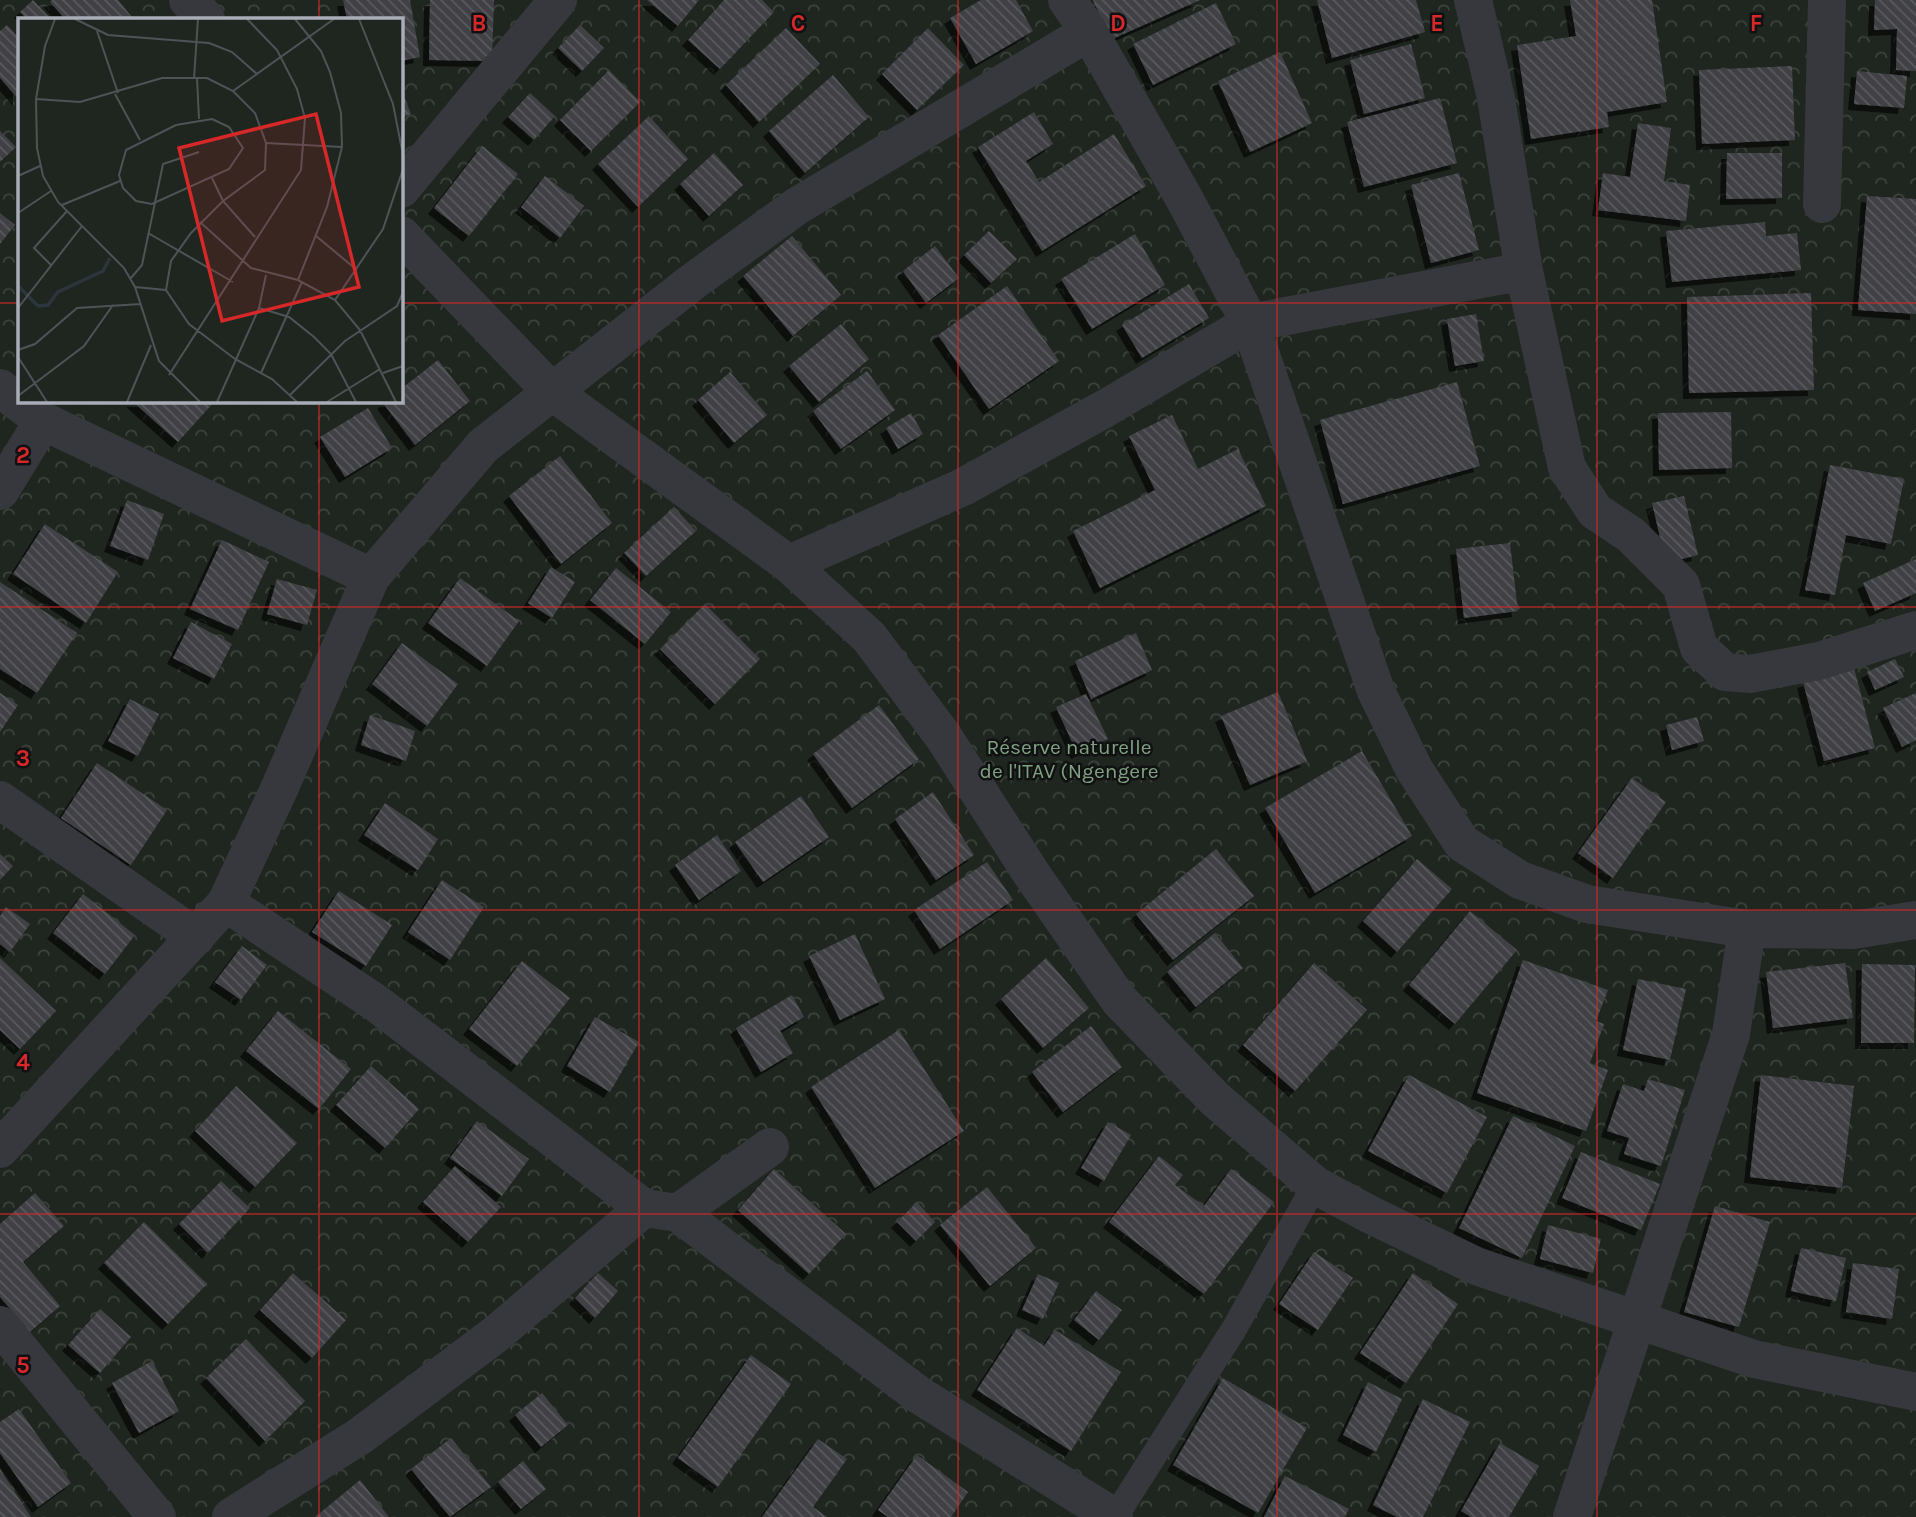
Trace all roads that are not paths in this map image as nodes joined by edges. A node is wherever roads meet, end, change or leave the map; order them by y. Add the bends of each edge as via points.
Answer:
1 (188, 0) edge
2 (558, 0) edge
3 (1067, 0) edge
4 (1473, 0) edge
5 (1827, 0) edge
6 (204, 18) edge
7 (1089, 32) junction
8 (402, 188) edge
9 (1822, 204) dead end
10 (402, 236) edge
11 (1524, 271) junction
12 (1250, 323) junction
13 (0, 388) edge
14 (551, 391) junction
15 (18, 402) edge
16 (18, 402) edge
17 (43, 421) junction
18 (0, 491) edge
19 (789, 564) junction
20 (371, 577) junction
21 (1916, 630) edge
22 (0, 800) edge
23 (226, 903) junction
24 (1916, 920) edge
25 (1747, 929) junction
26 (196, 937) junction
27 (770, 1147) dead end
28 (0, 1149) edge
29 (1315, 1185) junction
30 (661, 1211) junction
31 (1637, 1320) junction
32 (0, 1325) edge
33 (1916, 1392) edge
34 (157, 1517) edge
35 (232, 1517) edge
36 (1114, 1517) edge
37 (1572, 1517) edge

1 - 6 street
2 - 8 street
3 - 7 street
4 - 11 street via 1496,98
5 - 9 street
7 - 12 street
7 - 14 street via 797,206
10 - 14 street
11 - 12 street
11 - 21 street via 1567,468 1595,511 1631,535 1681,584 1699,648 1725,673 1751,674 1819,661
12 - 19 street via 963,487
12 - 25 street via 1376,691 1414,769 1462,843 1520,880 1587,904
13 - 16 street
14 - 19 street
14 - 20 street via 483,446
15 - 17 street
17 - 18 street
17 - 20 street
19 - 29 street via 869,638 885,659 943,736 1119,1000 1214,1098
20 - 23 street
22 - 26 street
23 - 26 street
23 - 30 street via 376,1003
24 - 25 street via 1853,930
25 - 31 street via 1731,1034
26 - 28 street
27 - 30 street
29 - 31 street via 1476,1266
29 - 36 lane via 1228,1340
30 - 35 street via 359,1436
30 - 36 street via 919,1395
31 - 33 street via 1754,1359
31 - 37 street
32 - 34 street

